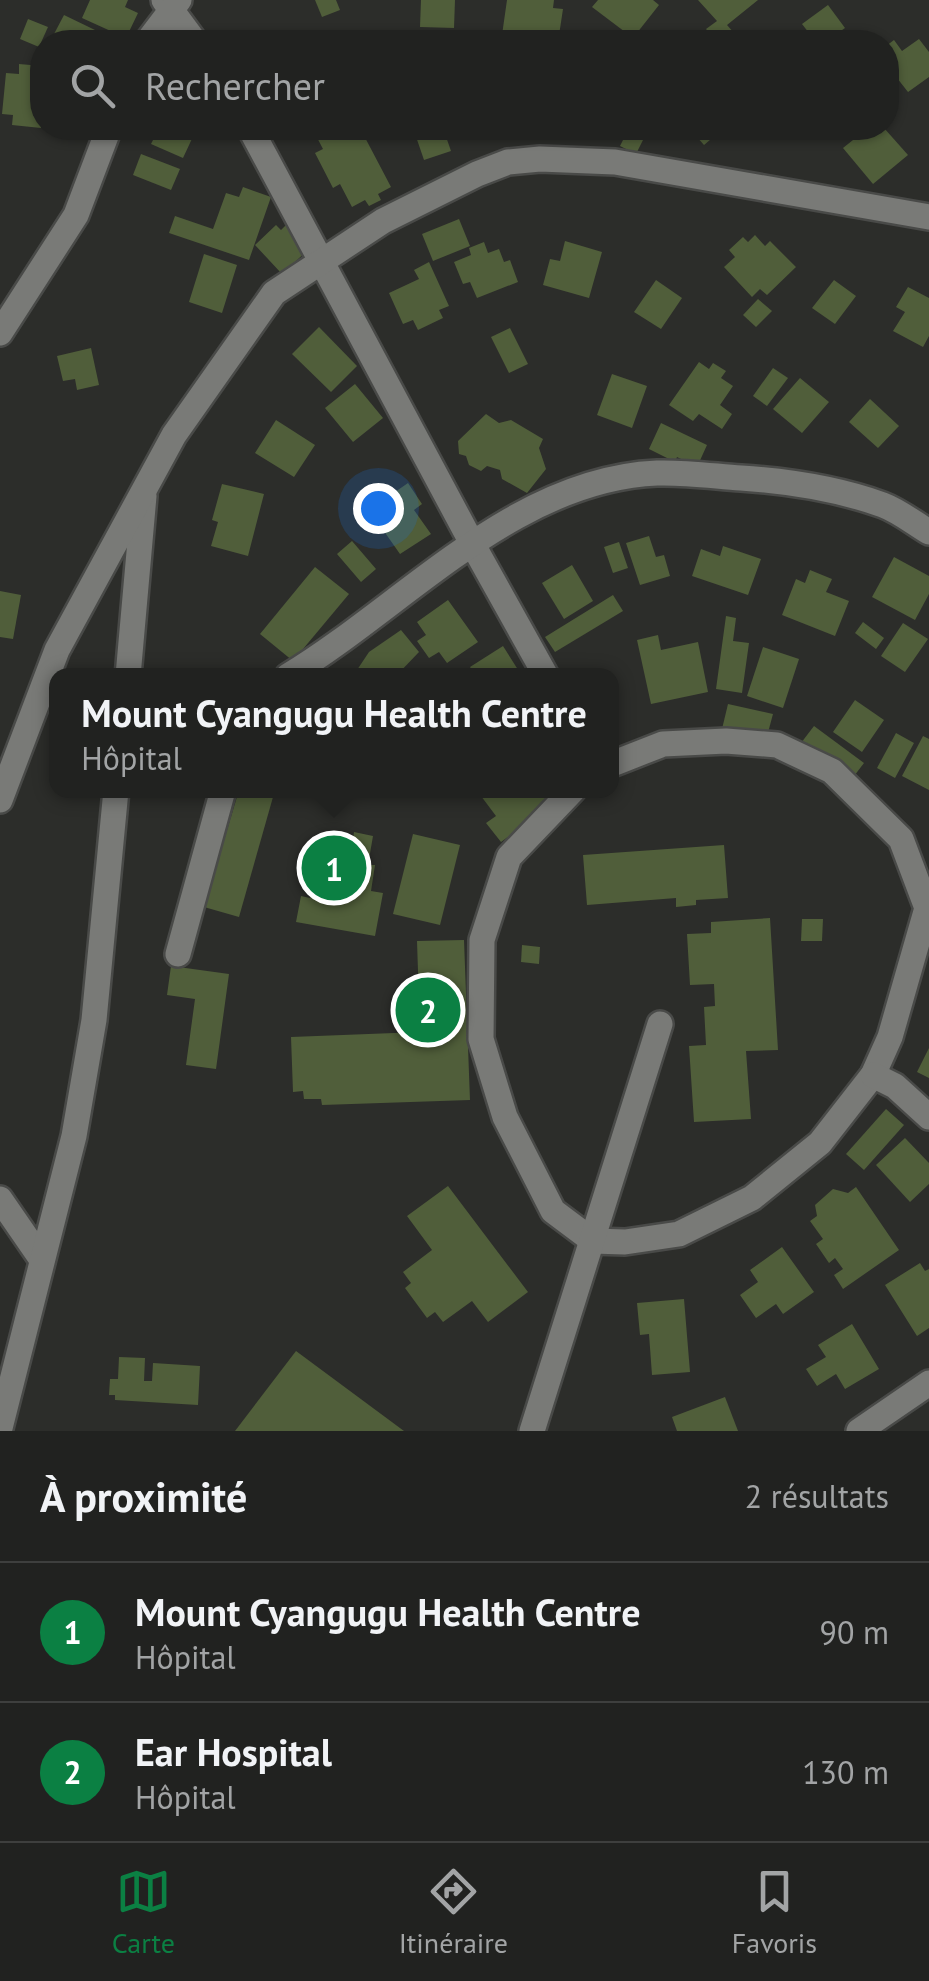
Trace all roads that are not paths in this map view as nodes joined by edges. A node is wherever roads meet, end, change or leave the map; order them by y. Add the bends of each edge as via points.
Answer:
1 (171, 2) edge
2 (154, 30) edge
3 (188, 30) edge
4 (104, 140) edge
5 (257, 140) edge
6 (929, 217) edge
7 (324, 260) junction
8 (0, 334) edge
9 (145, 486) junction
10 (929, 532) edge
11 (473, 545) junction
12 (51, 668) edge
13 (129, 668) edge
14 (301, 668) edge
15 (542, 668) edge
16 (49, 673) edge
17 (619, 761) edge
18 (115, 798) edge
19 (221, 798) edge
20 (564, 798) edge
21 (0, 800) edge
22 (928, 908) edge
23 (178, 954) dead end
24 (660, 1024) dead end
25 (873, 1075) junction
26 (929, 1116) edge
27 (0, 1200) edge
28 (593, 1241) junction
29 (42, 1260) junction
30 (929, 1383) edge
31 (0, 1428) edge
32 (532, 1431) edge
33 (859, 1431) edge

1 - 2 street
1 - 3 street
4 - 8 street via 76,215
5 - 7 street
6 - 7 street via 615,162 540,159 477,174 383,221
7 - 9 street via 259,311
7 - 11 street
9 - 12 street
9 - 13 street
10 - 11 street via 885,506 778,481 657,473 603,481 531,506
11 - 14 street
11 - 15 street
16 - 21 street
17 - 22 street via 663,744 777,745 832,772 901,838
18 - 29 street via 94,1020 74,1136
19 - 23 street
20 - 28 street via 509,857 482,940 482,1039 506,1117 553,1211
22 - 25 street
24 - 28 street
25 - 26 street
25 - 28 street via 820,1143 752,1198 679,1234
27 - 29 street
28 - 32 street
29 - 31 street
30 - 33 street

